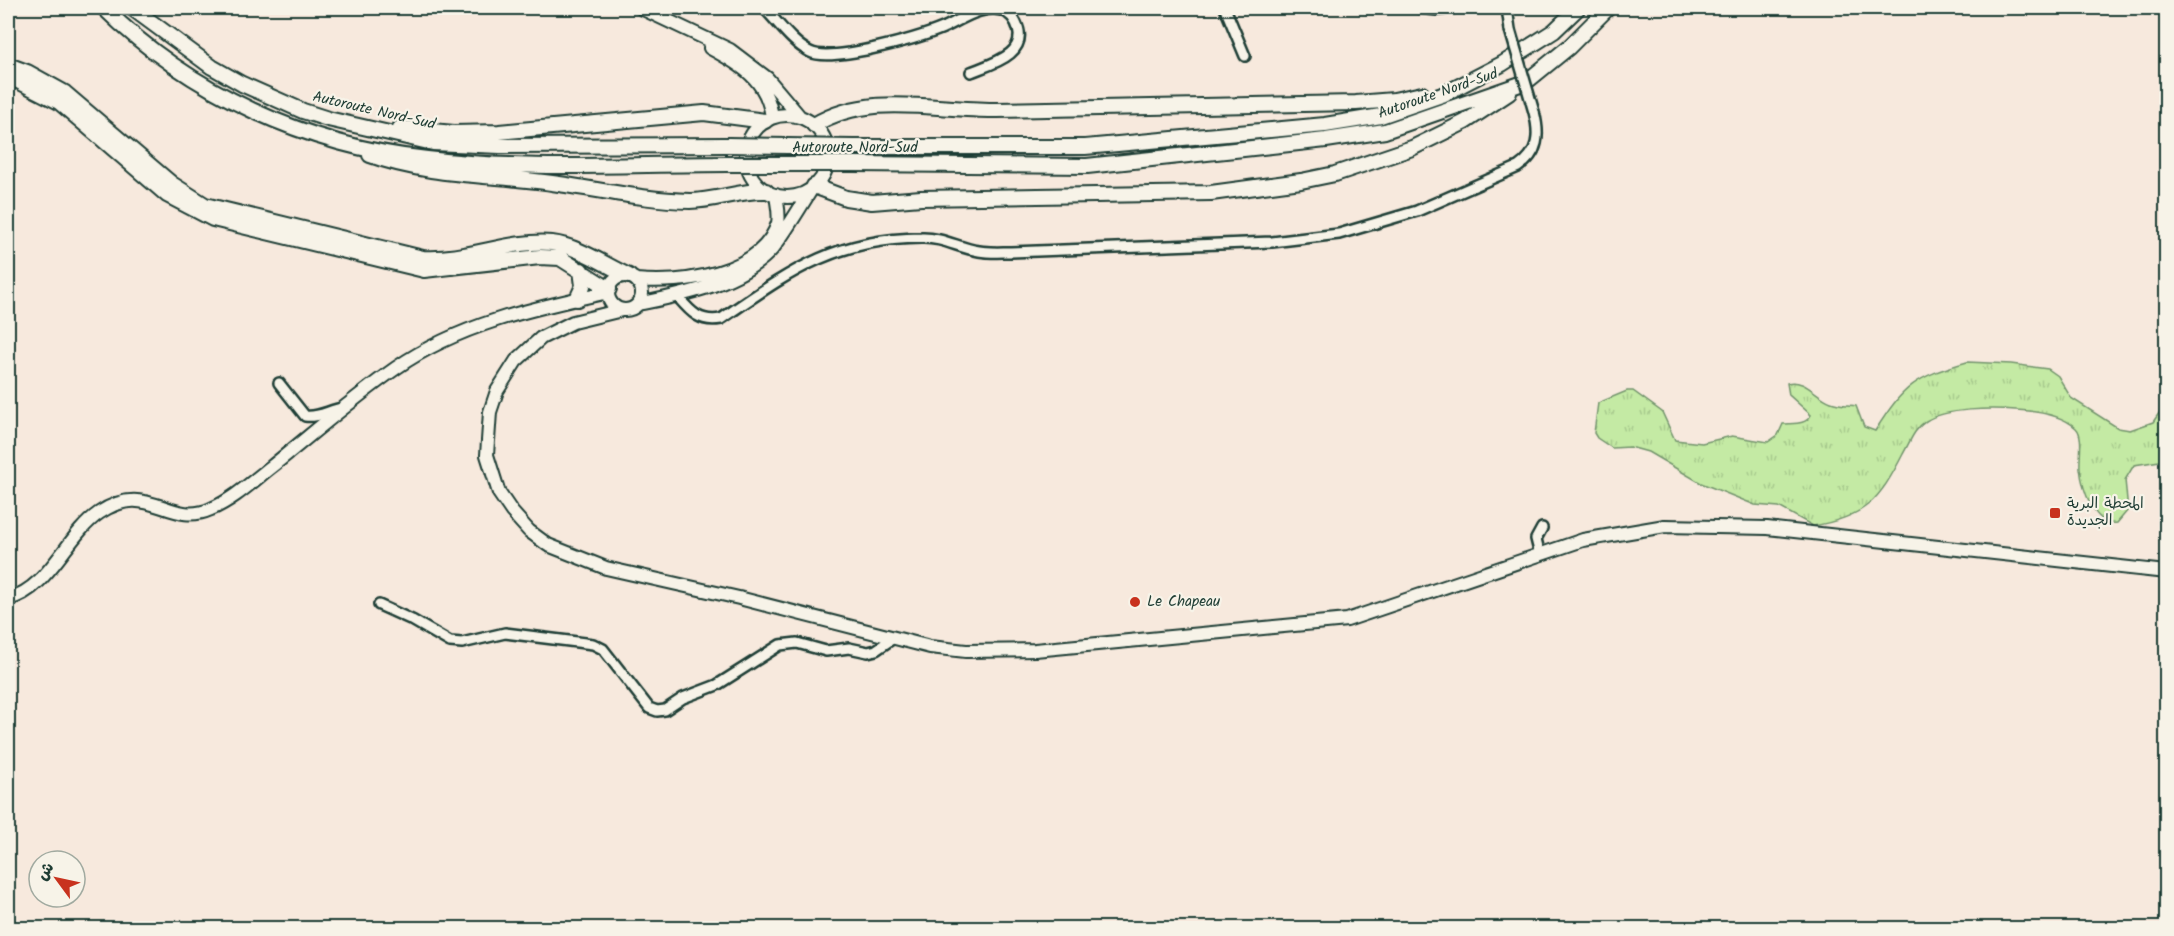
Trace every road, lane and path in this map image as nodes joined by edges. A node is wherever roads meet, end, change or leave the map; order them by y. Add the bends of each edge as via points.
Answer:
1 (104, 8) edge
2 (132, 8) edge
3 (639, 8) edge
4 (764, 8) edge
5 (1225, 8) edge
6 (1419, 8) edge
7 (1456, 8) edge
8 (1507, 8) edge
9 (1578, 8) edge
10 (1608, 8) edge
11 (1245, 56) dead end
12 (1502, 64) junction
13 (8, 65) edge
14 (971, 72) dead end
15 (8, 76) edge
16 (1526, 82) junction
17 (796, 113) junction
18 (838, 113) junction
19 (328, 119) junction
20 (769, 119) junction
21 (814, 125) junction
22 (328, 141) junction
23 (813, 187) junction
24 (771, 193) junction
25 (581, 270) junction
26 (632, 278) junction
27 (609, 295) junction
28 (676, 296) junction
29 (577, 299) junction
30 (638, 304) junction
31 (622, 310) junction
32 (591, 317) junction
33 (279, 383) dead end
34 (345, 408) junction
35 (1542, 528) dead end
36 (1540, 555) junction
37 (2166, 572) edge
38 (8, 599) edge
39 (379, 605) dead end
40 (892, 639) junction

1 - 22 highway, Autoroute Nord-Sud via 156,52 220,94
2 - 19 highway, Autoroute Nord-Sud via 212,67
3 - 17 main road via 730,50 767,78
3 - 20 main road via 721,54 756,80 766,92
4 - 14 street via 803,48 827,56 929,34 988,9 1006,12 1019,34 1013,51 1007,58
5 - 11 street
6 - 7 street
8 - 28 street, bridge via 1534,112 1537,143 1527,161 1518,167 1417,211 1339,234 1272,242 1011,252 979,251 921,238 830,253 790,272 721,319 697,317
9 - 12 highway, Autoroute Nord-Sud via 1554,31
10 - 16 highway, Autoroute Nord-Sud
12 - 18 highway via 1439,90 1356,103 980,110 886,105
12 - 19 highway, Autoroute Nord-Sud, bridge via 1442,95 1381,116 1325,125 1085,147 500,147 433,143
13 - 26 highway via 65,93 172,184 205,205 423,258 553,243
15 - 25 highway via 59,102 167,195 213,219 424,270 551,257 570,261
16 - 22 highway, Autoroute Nord-Sud, bridge via 1385,131 1087,166 488,163 426,159
16 - 23 highway via 1465,122 1412,148 1301,181 1211,193 872,202
17 - 18 main road
17 - 20 main road
17 - 21 main road
18 - 21 highway
19 - 20 highway via 454,133 704,112
20 - 24 main road via 750,138 746,160 754,181
21 - 23 main road via 826,144 828,159 824,174
22 - 24 highway via 416,170 559,183 630,196 700,200 743,191
23 - 24 main road via 795,196
23 - 28 main road via 765,256 726,278
24 - 26 main road via 779,214 775,228 758,250 735,266 713,276 684,280
25 - 27 highway
25 - 29 highway via 583,286
26 - 27 main road via 616,279
26 - 30 main road via 642,291
27 - 29 main road
27 - 31 main road
27 - 32 main road
28 - 30 main road
29 - 34 main road via 452,336 414,356
30 - 31 main road
31 - 32 main road
32 - 40 main road via 554,330 527,349 506,375 490,412 488,455 492,474 512,512 529,531 564,553 606,568
33 - 34 street via 305,416 316,417
34 - 38 main road via 212,509 192,515 145,500 128,501 98,513 33,585
35 - 36 street via 1536,538
36 - 37 main road via 1583,540 1629,531 1717,526 1767,528
36 - 40 main road via 1347,620 1035,650 966,651
39 - 40 street via 450,642 504,633 593,644 603,649 649,708 657,711 717,685 780,645 797,643 826,651 849,648 868,652

